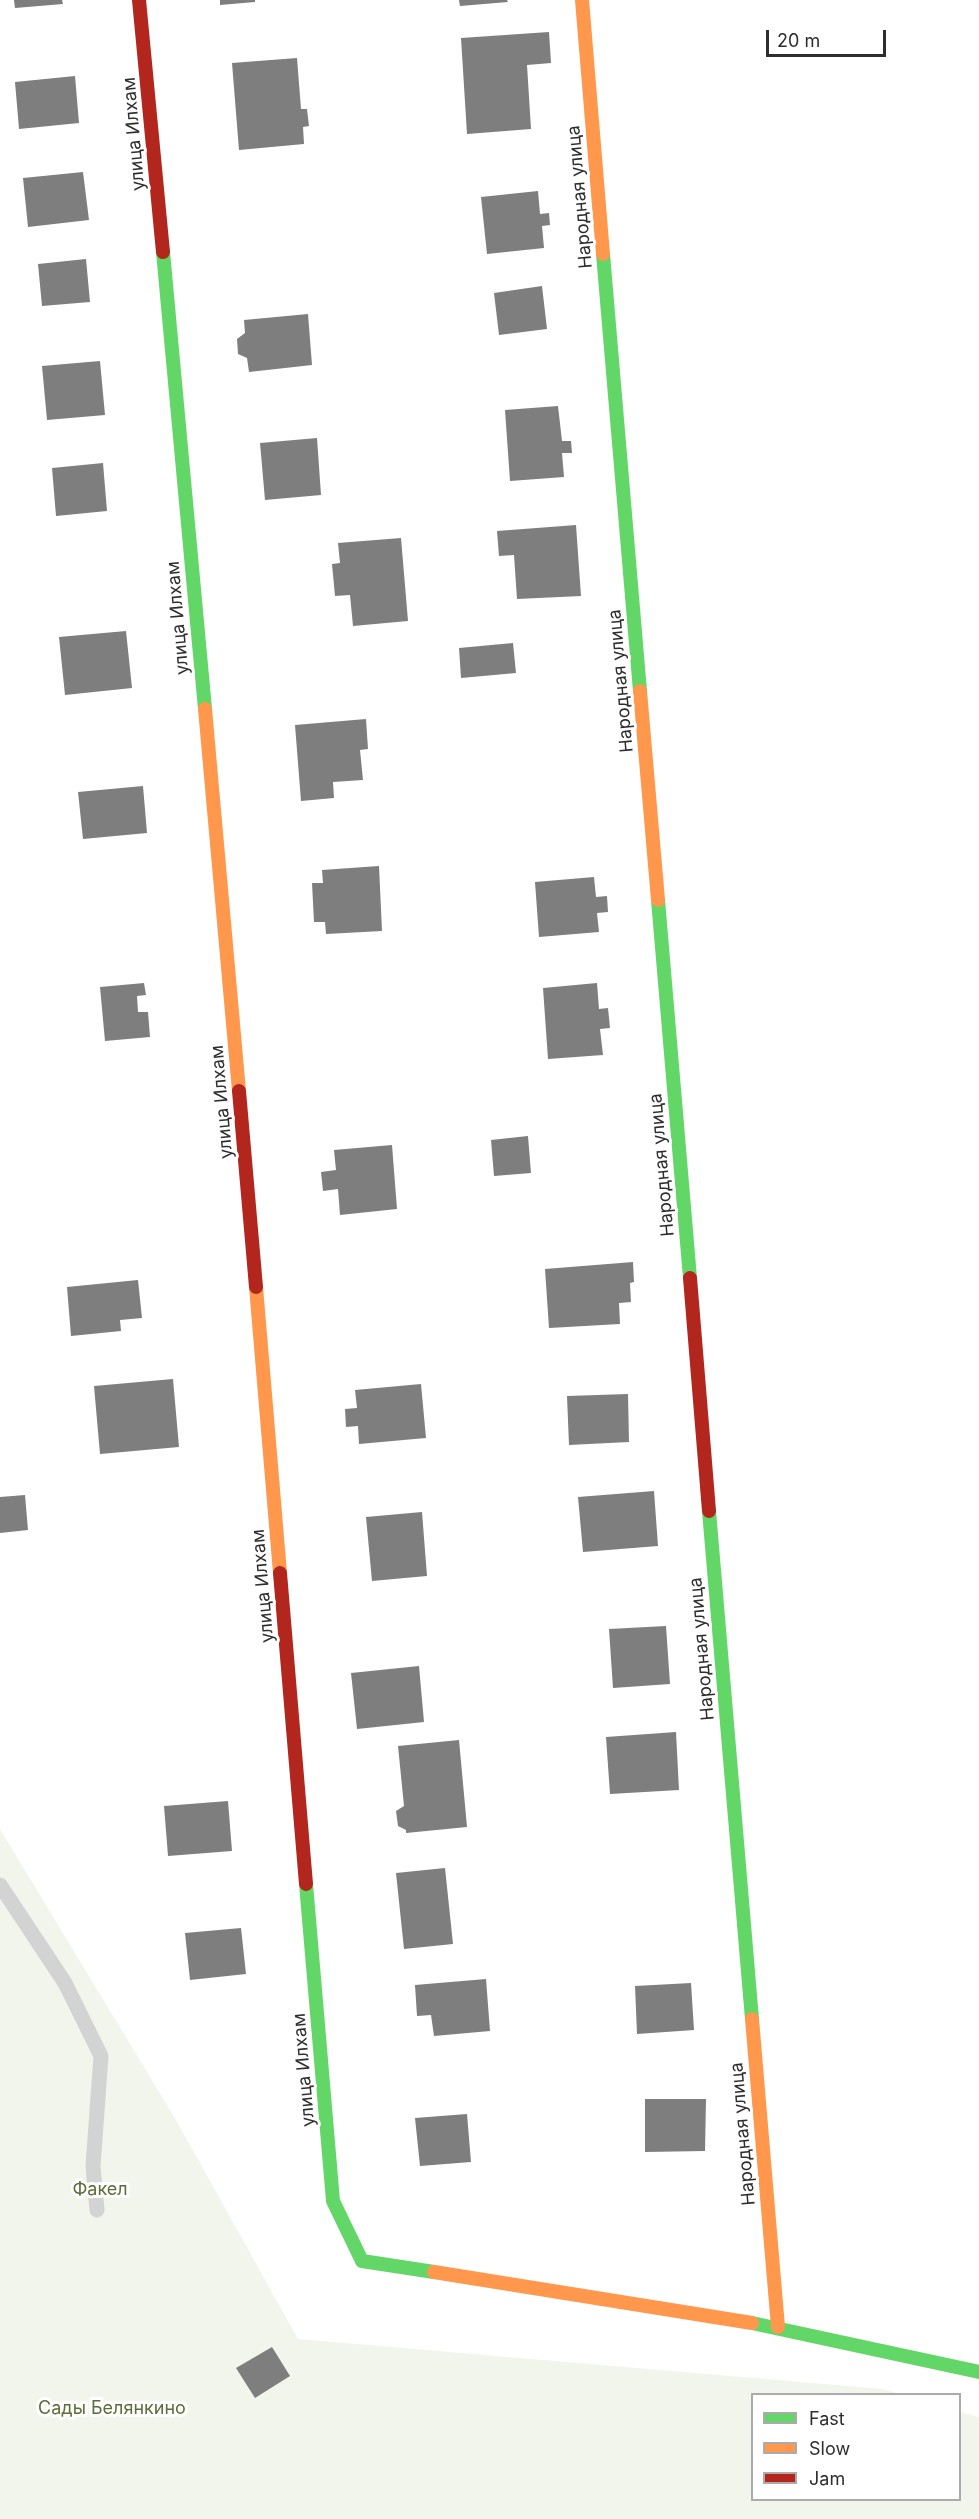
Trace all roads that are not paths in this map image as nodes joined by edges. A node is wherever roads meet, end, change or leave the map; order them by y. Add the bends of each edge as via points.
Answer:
1 (139, 0) edge
2 (582, 0) edge
3 (0, 1885) edge
4 (97, 2210) dead end
5 (778, 2327) junction
6 (979, 2372) edge

1 - 5 street, улица Илхам via 222,888 333,2201 362,2261
2 - 5 street, Народная улица
3 - 4 lane via 65,1983 101,2056 93,2166
5 - 6 street

